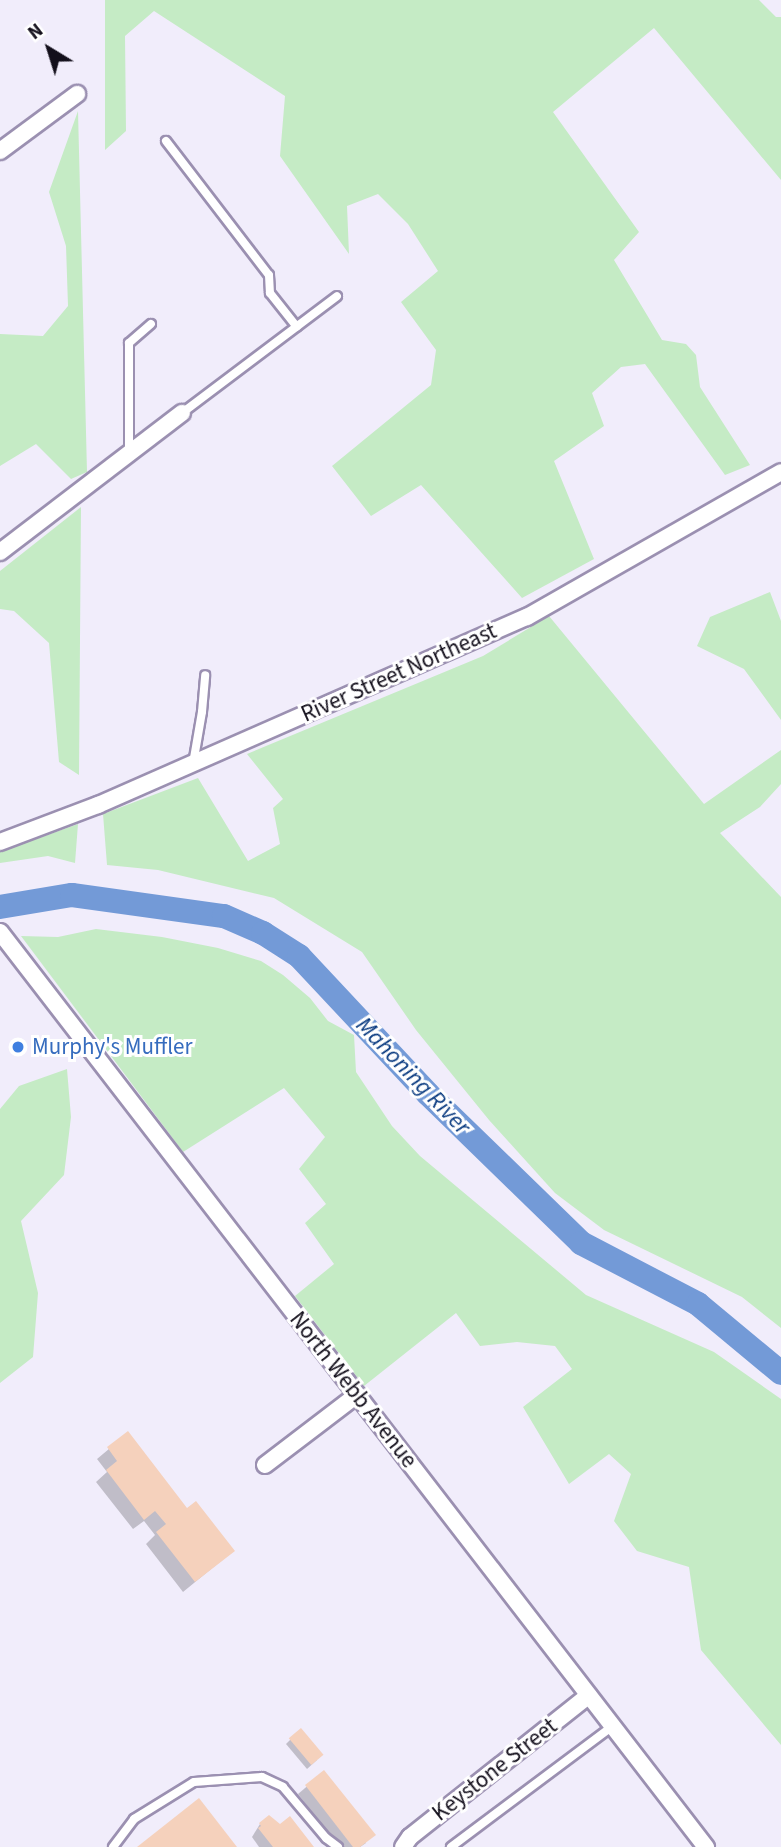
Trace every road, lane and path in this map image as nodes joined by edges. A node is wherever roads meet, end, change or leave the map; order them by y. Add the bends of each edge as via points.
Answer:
1 (77, 94) dead end
2 (166, 142) dead end
3 (0, 151) edge
4 (337, 296) dead end
5 (151, 324) dead end
6 (296, 327) junction
7 (182, 413) joint
8 (129, 453) junction
9 (776, 475) edge
10 (781, 492) edge
11 (0, 552) edge
12 (205, 675) dead end
13 (192, 764) junction
14 (0, 842) edge
15 (0, 932) edge
16 (357, 1395) junction
17 (265, 1465) dead end
18 (589, 1695) junction
19 (613, 1726) junction
20 (113, 1847) edge
21 (338, 1847) edge
22 (402, 1847) edge
23 (451, 1847) edge
24 (706, 1847) edge

1 - 3 street
2 - 6 lane via 269,275 271,293
4 - 6 lane
5 - 8 lane via 130,343
6 - 7 lane
7 - 8 street
8 - 11 street
9 - 10 street
9 - 13 street, River Street Northeast via 527,617
12 - 13 lane
13 - 14 street, River Street Northeast
15 - 16 street, North Webb Avenue
16 - 17 street
16 - 18 street, North Webb Avenue
18 - 19 street, North Webb Avenue
18 - 22 street, Keystone Street
19 - 23 lane
19 - 24 street, North Webb Avenue
20 - 21 lane via 134,1819 194,1782 262,1777 283,1787

